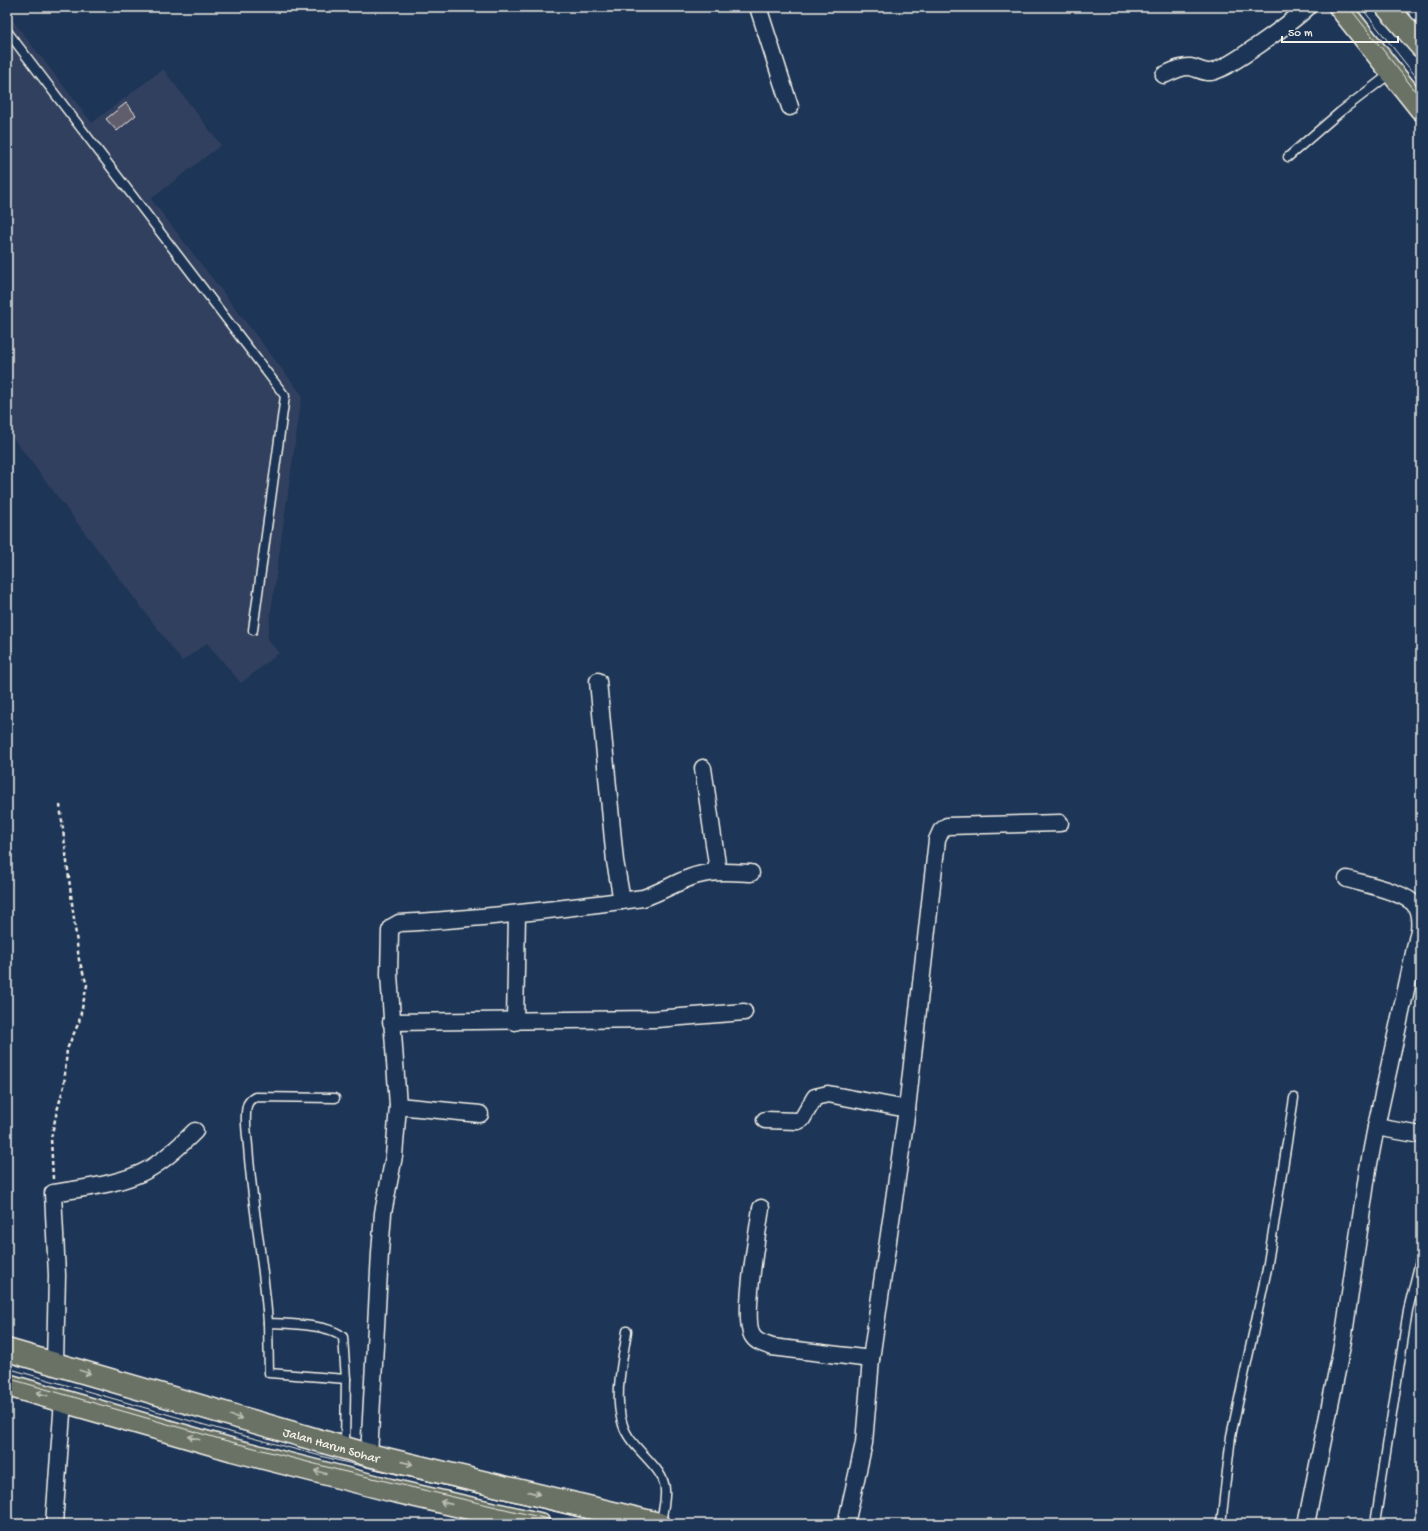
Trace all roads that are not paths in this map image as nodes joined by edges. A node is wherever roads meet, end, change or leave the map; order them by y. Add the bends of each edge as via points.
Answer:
1 (758, 7) edge
2 (1308, 7) edge
3 (1340, 7) edge
4 (1387, 7) edge
5 (7, 31) edge
6 (1421, 46) edge
7 (1392, 72) junction
8 (1164, 75) dead end
9 (790, 107) dead end
10 (1421, 109) edge
11 (1288, 157) dead end
12 (253, 630) dead end
13 (598, 681) dead end
14 (703, 768) dead end
15 (1060, 824) dead end
16 (718, 871) junction
17 (751, 874) dead end
18 (1347, 879) dead end
19 (622, 901) junction
20 (517, 914) junction
21 (744, 1012) dead end
22 (391, 1022) junction
23 (515, 1022) junction
24 (335, 1098) dead end
25 (1294, 1098) dead end
26 (398, 1106) junction
27 (907, 1109) junction
28 (480, 1114) dead end
29 (765, 1120) dead end
30 (1376, 1127) junction
31 (195, 1131) dead end
32 (1421, 1135) edge
33 (761, 1208) dead end
34 (1421, 1258) edge
35 (268, 1323) junction
36 (627, 1331) dead end
37 (7, 1350) edge
38 (872, 1359) junction
39 (55, 1363) junction
40 (346, 1379) junction
41 (7, 1385) edge
42 (63, 1400) junction
43 (344, 1447) junction
44 (369, 1454) junction
45 (477, 1517) edge
46 (54, 1524) edge
47 (538, 1524) edge
48 (660, 1524) edge
49 (846, 1524) edge
50 (1221, 1524) edge
51 (1306, 1524) edge
52 (1375, 1524) edge

1 - 9 street
2 - 8 street via 1259,44 1221,68 1211,72 1189,67
3 - 7 highway
4 - 6 highway
5 - 12 lane via 285,396
7 - 10 highway
7 - 11 lane
13 - 19 street via 615,861
14 - 16 street
15 - 27 street via 951,826 941,831 937,840
16 - 17 street
16 - 19 street via 690,877 643,898
18 - 30 street via 1405,897 1414,905 1420,916
19 - 20 street
20 - 22 street via 394,925 390,935 388,974
20 - 23 street
21 - 23 street via 656,1019
22 - 23 street
22 - 26 street via 396,1056
24 - 35 lane via 255,1097 247,1106 250,1180 264,1275
25 - 50 lane via 1267,1269 1231,1436
26 - 28 street
26 - 44 street via 394,1156 383,1213
27 - 29 street via 828,1094 815,1097 802,1119 798,1121
27 - 38 street
30 - 32 street
30 - 51 street via 1343,1341
31 - 39 street via 150,1169 94,1186 53,1193 57,1275
33 - 38 street via 749,1304 752,1336 772,1347
34 - 52 lane via 1408,1310
35 - 40 lane via 305,1326 339,1333 344,1340
35 - 40 lane via 270,1373
36 - 48 lane via 619,1395 620,1415 623,1426 637,1450 659,1472 664,1481
37 - 39 highway, Jalan Harun Sohar
38 - 49 street via 864,1443
39 -> 43 highway, Jalan Harun Sohar
40 - 43 lane
42 -> 41 highway
45 -> 42 highway
42 - 46 street
43 - 44 highway, Jalan Harun Sohar
44 -> 48 highway, Jalan Harun Sohar
45 - 47 highway

